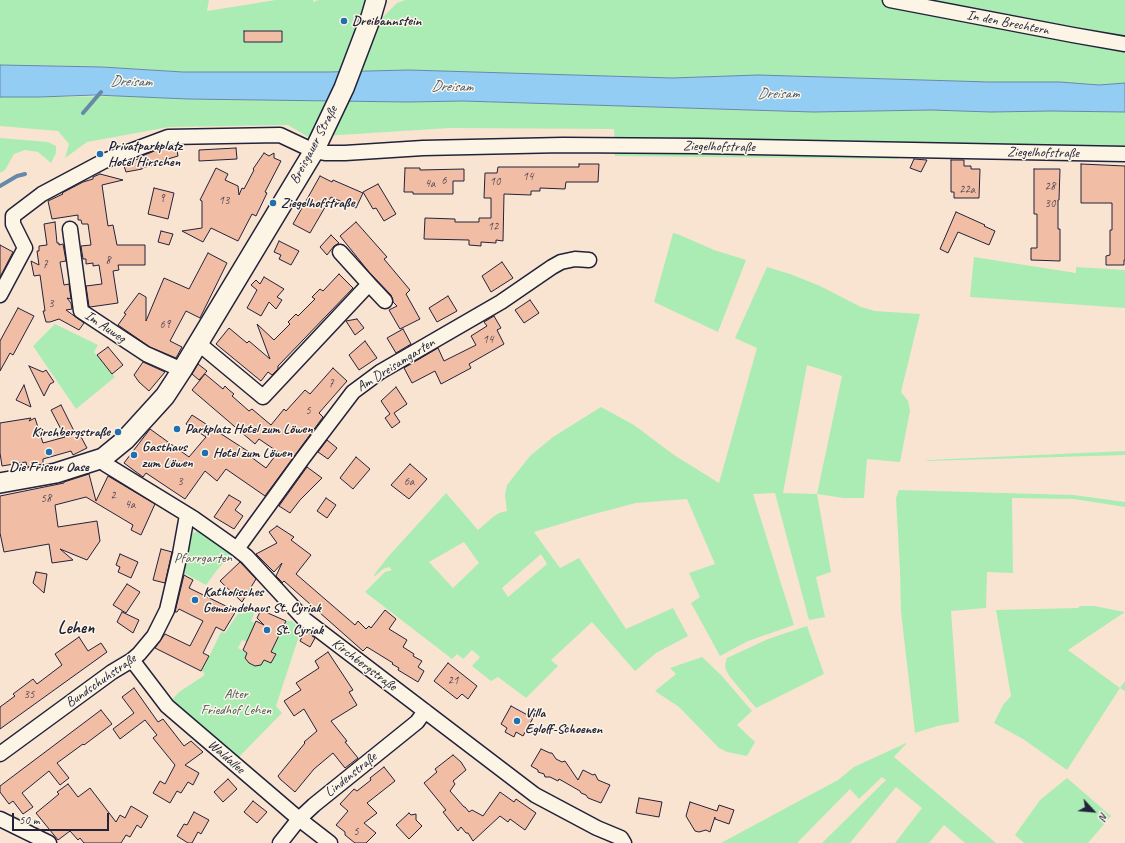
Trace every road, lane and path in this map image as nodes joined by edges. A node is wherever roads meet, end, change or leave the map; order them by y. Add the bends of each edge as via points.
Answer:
1 (376, 0) edge
2 (890, 0) edge
3 (1125, 44) edge
4 (314, 151) junction
5 (1125, 154) edge
6 (70, 229) dead end
7 (340, 252) dead end
8 (589, 260) dead end
9 (369, 284) junction
10 (0, 295) edge
11 (385, 301) dead end
12 (198, 343) junction
13 (182, 370) junction
14 (103, 458) junction
15 (0, 483) edge
16 (187, 515) junction
17 (237, 549) junction
18 (132, 660) junction
19 (425, 711) junction
20 (0, 754) edge
21 (0, 819) edge
22 (299, 820) junction
23 (623, 840) edge
24 (49, 843) edge
25 (280, 843) edge
26 (330, 843) edge

1 - 4 street, Breisgauer Straße via 344,88
2 - 3 street, In den Brechtern
4 - 5 street, Ziegelhofstraße via 345,153 430,147 564,145
4 - 10 street, Ziegelhofstraße via 280,135 181,136 168,137 104,161 42,194 13,216 13,224 25,248
4 - 12 street, Breisgauer Straße
6 - 13 street, Im Auweg via 81,311 146,354
7 - 9 street
8 - 17 street, Am Dreisamgarten via 575,259 552,267 501,302 380,372 353,392
9 - 11 street
9 - 12 street via 263,397
12 - 13 street, Breisgauer Straße
13 - 14 street, Breisgauer Straße via 148,416
14 - 15 street, Breisgauer Straße via 56,473
14 - 16 street, Kirchbergstraße via 105,464
16 - 17 street, Kirchbergstraße
16 - 18 street, Bundschuhstraße via 167,610 154,636
17 - 19 street, Kirchbergstraße via 304,619
18 - 20 street, Bundschuhstraße
18 - 22 street, Waldallee via 167,706
19 - 22 street, Lindenstraße via 417,722
19 - 23 street, Kirchbergstraße via 535,795
21 - 24 street
22 - 25 street, Lindenstraße
22 - 26 street, Waldallee

